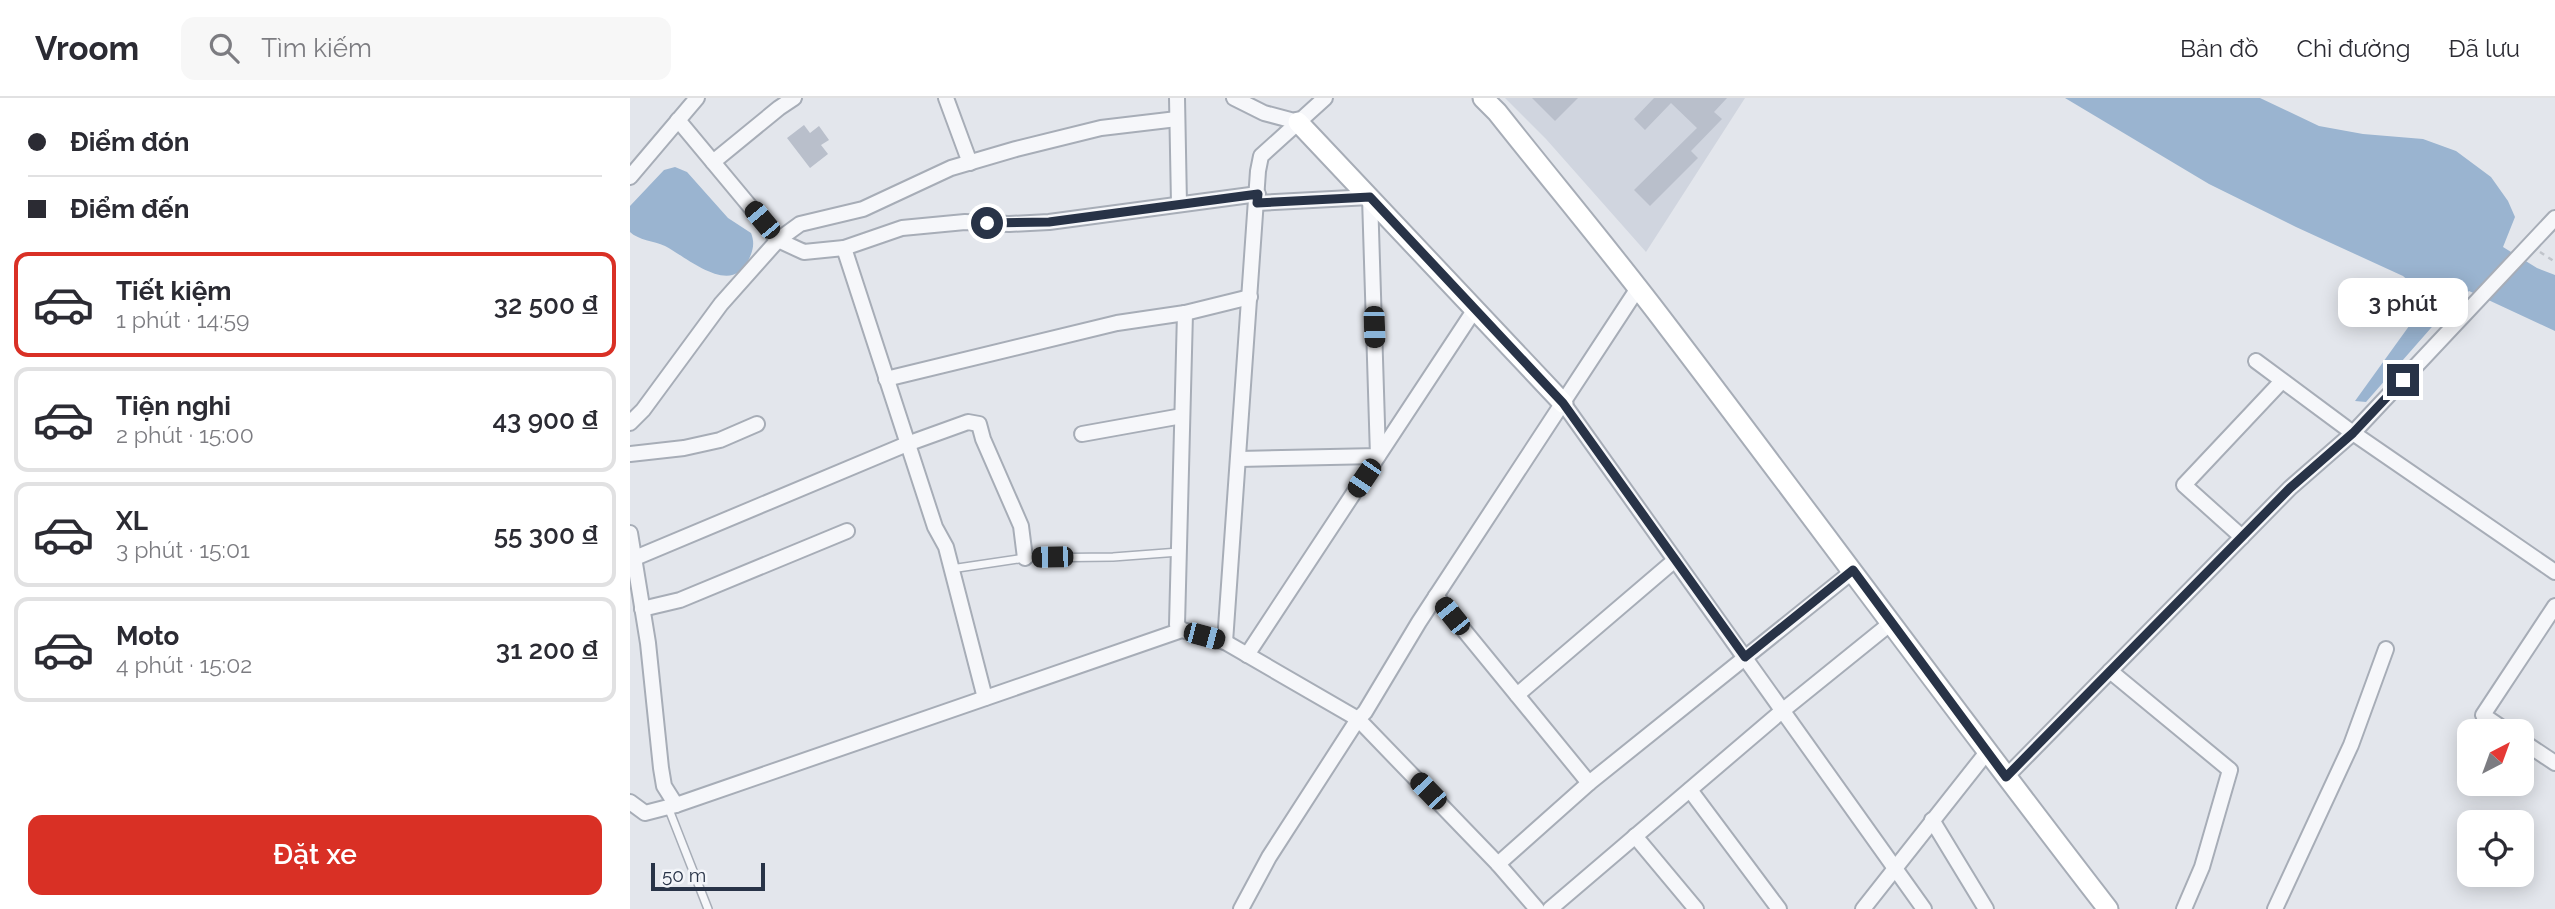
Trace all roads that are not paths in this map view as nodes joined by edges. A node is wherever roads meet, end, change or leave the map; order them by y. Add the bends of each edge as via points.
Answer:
1 (794, 98) edge
2 (946, 98) edge
3 (1177, 98) edge
4 (1234, 98) edge
5 (1325, 98) edge
6 (1483, 98) edge
7 (689, 101) edge
8 (1177, 119) junction
9 (678, 120) junction
10 (1298, 121) junction
11 (713, 162) junction
12 (970, 163) junction
13 (630, 177) edge
14 (1370, 197) junction
15 (1257, 199) junction
16 (1179, 204) junction
17 (2555, 218) edge
18 (778, 240) junction
19 (844, 248) junction
20 (1638, 288) junction
21 (1250, 297) junction
22 (1475, 309) junction
23 (1185, 313) junction
24 (2256, 361) dead end
25 (886, 379) junction
26 (2282, 381) junction
27 (1563, 403) junction
28 (1182, 416) junction
29 (630, 423) edge
30 (757, 424) dead end
31 (2353, 433) junction
32 (1082, 434) dead end
33 (907, 444) junction
34 (630, 454) edge
35 (1378, 456) junction
36 (1239, 459) junction
37 (847, 531) dead end
38 (630, 533) edge
39 (2242, 537) junction
40 (1179, 552) junction
41 (635, 558) junction
42 (1025, 558) junction
43 (1675, 560) junction
44 (951, 569) junction
45 (1853, 570) junction
46 (2555, 572) edge
47 (1436, 596) junction
48 (2555, 606) edge
49 (642, 609) junction
50 (1891, 623) junction
51 (1182, 630) junction
52 (1225, 642) junction
53 (2386, 649) dead end
54 (1247, 655) junction
55 (1745, 657) junction
56 (2110, 671) junction
57 (1517, 695) junction
58 (985, 698) junction
59 (1782, 710) junction
60 (1358, 719) junction
61 (2489, 719) edge
62 (2534, 748) edge
63 (1987, 752) junction
64 (2553, 759) edge
65 (2006, 777) junction
66 (1589, 783) junction
67 (1690, 790) junction
68 (630, 802) edge
69 (672, 806) junction
70 (1932, 820) junction
71 (1635, 836) junction
72 (1497, 864) junction
73 (1895, 868) junction
74 (708, 909) edge
75 (1241, 909) edge
76 (1537, 909) edge
77 (1550, 909) edge
78 (1696, 909) edge
79 (1779, 909) edge
80 (1863, 909) edge
81 (1924, 909) edge
82 (1986, 909) edge
83 (2108, 909) edge
84 (2184, 909) edge
85 (2275, 909) edge

1 - 11 street
2 - 12 street
3 - 8 street
4 - 10 street via 1264,113
5 - 10 street
6 - 20 main road
7 - 9 street
8 - 12 street via 1101,128
8 - 16 street
9 - 11 street
9 - 13 street
10 - 14 main road
10 - 15 street via 1261,156
11 - 18 street
12 - 18 street via 863,209 800,224
14 - 15 street
14 - 22 main road
14 - 35 street
15 - 16 street
15 - 21 street
16 - 19 street via 1049,222 902,228
17 - 31 street
18 - 19 street via 804,253
18 - 29 street via 721,304
19 - 25 street
20 - 27 street
20 - 45 main road
21 - 23 street
21 - 36 street
22 - 27 main road
22 - 35 street
23 - 25 street via 1117,323
23 - 28 street
24 - 26 street
25 - 33 street
26 - 31 street
26 - 39 street via 2184,485
27 - 43 street
27 - 47 street
28 - 32 street
28 - 40 street
30 - 34 street via 720,440
31 - 39 street
31 - 46 street
33 - 41 street
33 - 42 street via 968,422 979,424 1021,526
33 - 44 street
35 - 36 street
35 - 54 street
36 - 52 street
37 - 49 street via 680,600
38 - 41 street
39 - 56 street
40 - 42 lane
40 - 51 street via 1177,625
41 - 49 street
42 - 44 lane
43 - 55 street
43 - 57 street
44 - 58 street
45 - 50 main road
45 - 55 street
47 - 57 street
47 - 60 street
48 - 61 street via 2483,715
49 - 69 street via 664,786
50 - 59 street
50 - 63 main road
51 - 52 street
51 - 58 street
52 - 54 street
53 - 85 street via 2351,746
54 - 60 street
55 - 59 street
55 - 66 street
56 - 65 street
56 - 84 street via 2230,770 2202,867
57 - 66 street
58 - 69 street
59 - 67 street
59 - 73 street
60 - 72 street
60 - 75 street
62 - 64 street
63 - 65 main road
63 - 70 street
65 - 83 main road
66 - 72 street
67 - 71 street
67 - 79 street
68 - 69 street via 645,813
69 - 74 lane
70 - 73 street
70 - 82 street
71 - 77 street
71 - 78 street
72 - 76 street
73 - 80 street
73 - 81 street

